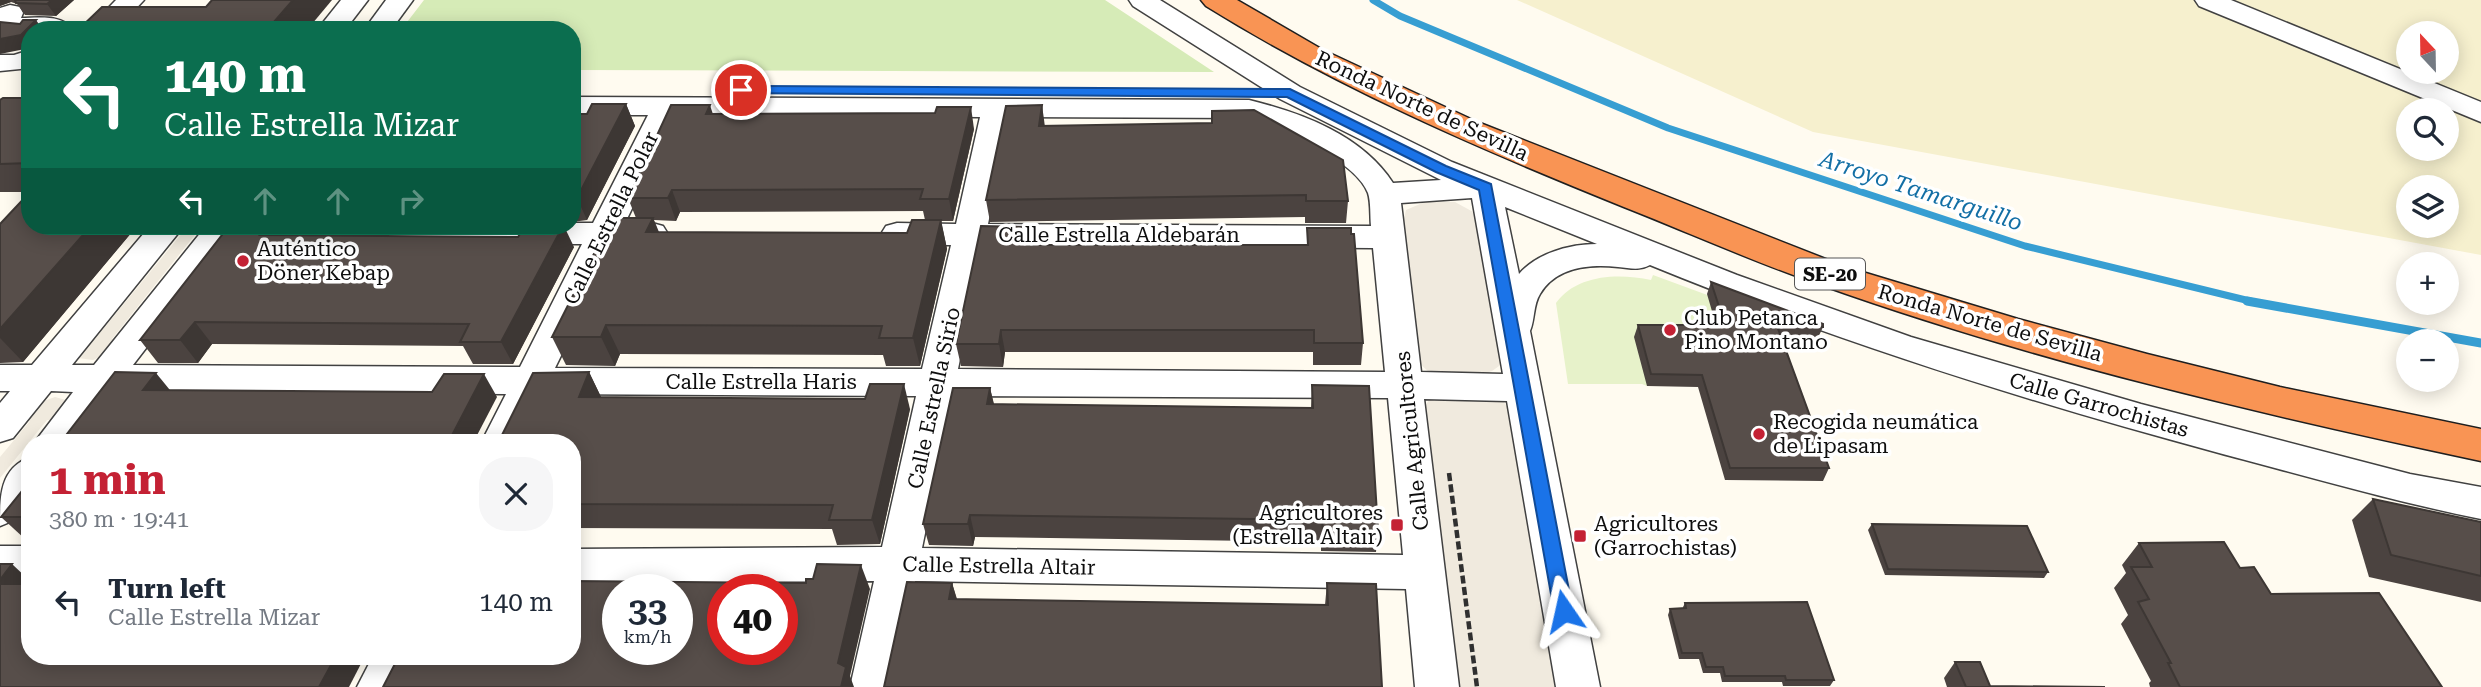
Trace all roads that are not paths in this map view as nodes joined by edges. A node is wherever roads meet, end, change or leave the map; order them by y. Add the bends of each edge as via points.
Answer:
1 (131, 0) edge
2 (355, 0) edge
3 (400, 0) edge
4 (1142, 0) edge
5 (1216, 0) edge
6 (1248, 0) edge
7 (2208, 0) edge
8 (10, 13) dead end
9 (109, 21) edge
10 (338, 21) edge
11 (384, 21) edge
12 (21, 26) edge
13 (21, 61) edge
14 (0, 63) edge
15 (0, 85) edge
16 (21, 85) edge
17 (581, 89) edge
18 (1290, 93) junction
19 (581, 106) edge
20 (667, 106) junction
21 (996, 110) junction
22 (2481, 113) edge
23 (1486, 187) junction
24 (1384, 194) junction
25 (581, 234) edge
26 (603, 234) junction
27 (685, 234) edge
28 (861, 234) edge
29 (969, 234) junction
30 (160, 235) edge
31 (216, 235) edge
32 (1390, 237) junction
33 (1725, 283) junction
34 (1513, 332) junction
35 (0, 378) edge
36 (41, 378) junction
37 (103, 379) junction
38 (531, 381) junction
39 (937, 383) junction
40 (1406, 385) junction
41 (1522, 388) junction
42 (2481, 423) edge
43 (0, 428) edge
44 (59, 434) edge
45 (504, 434) edge
46 (2481, 445) edge
47 (21, 483) edge
48 (2481, 503) edge
49 (0, 510) edge
50 (0, 563) edge
51 (21, 563) edge
52 (899, 565) junction
53 (581, 566) edge
54 (1425, 572) junction
55 (390, 665) edge
56 (379, 687) edge
57 (872, 687) edge
58 (1437, 687) edge
59 (1578, 687) edge

1 - 9 street
2 - 10 street
3 - 11 street
4 - 18 street
5 - 46 highway, Ronda Norte de Sevilla / SE-20 via 1348,75 1465,131 1835,276 2023,335 2191,380
6 - 42 highway, Ronda Norte de Sevilla / SE-20 via 1475,117 1829,253 2018,313 2187,358
7 - 22 street
8 - 12 street via 4,25
13 - 14 street
15 - 16 street
17 - 18 street
18 - 23 street
19 - 20 street
20 - 21 street
20 - 26 street, Calle Estrella Polar
21 - 24 street via 1249,109 1288,120 1360,163
21 - 29 street, Calle Estrella Sirio
23 - 24 street
23 - 33 street
23 - 34 street
24 - 32 street, Calle Agricultores
25 - 26 street
26 - 27 street
26 - 38 street, Calle Estrella Polar
28 - 29 street, Calle Estrella Aldebarán
29 - 32 street, Calle Estrella Aldebarán
29 - 39 street, Calle Estrella Sirio
30 - 36 street
31 - 37 street
32 - 40 street, Calle Agricultores
33 - 34 street via 1620,255 1576,257 1541,272 1523,292
33 - 48 street, Calle Garrochistas via 1900,346 2141,418 2410,489
34 - 41 street
35 - 36 street, Calle Estrella Haris
36 - 37 street, Calle Estrella Haris
36 - 43 street
37 - 38 street, Calle Estrella Haris
37 - 44 street
38 - 39 street, Calle Estrella Haris
38 - 45 street, Calle Estrella Polar
39 - 40 street, Calle Estrella Haris
39 - 52 street, Calle Estrella Sirio
40 - 41 street, Calle Estrella Haris
40 - 54 street, Calle Agricultores
41 - 59 street
47 - 49 street
50 - 51 street
52 - 53 street, Calle Estrella Altair
52 - 54 street, Calle Estrella Altair
52 - 57 street, Calle Estrella Sirio
54 - 58 street, Calle Agricultores
55 - 56 street

